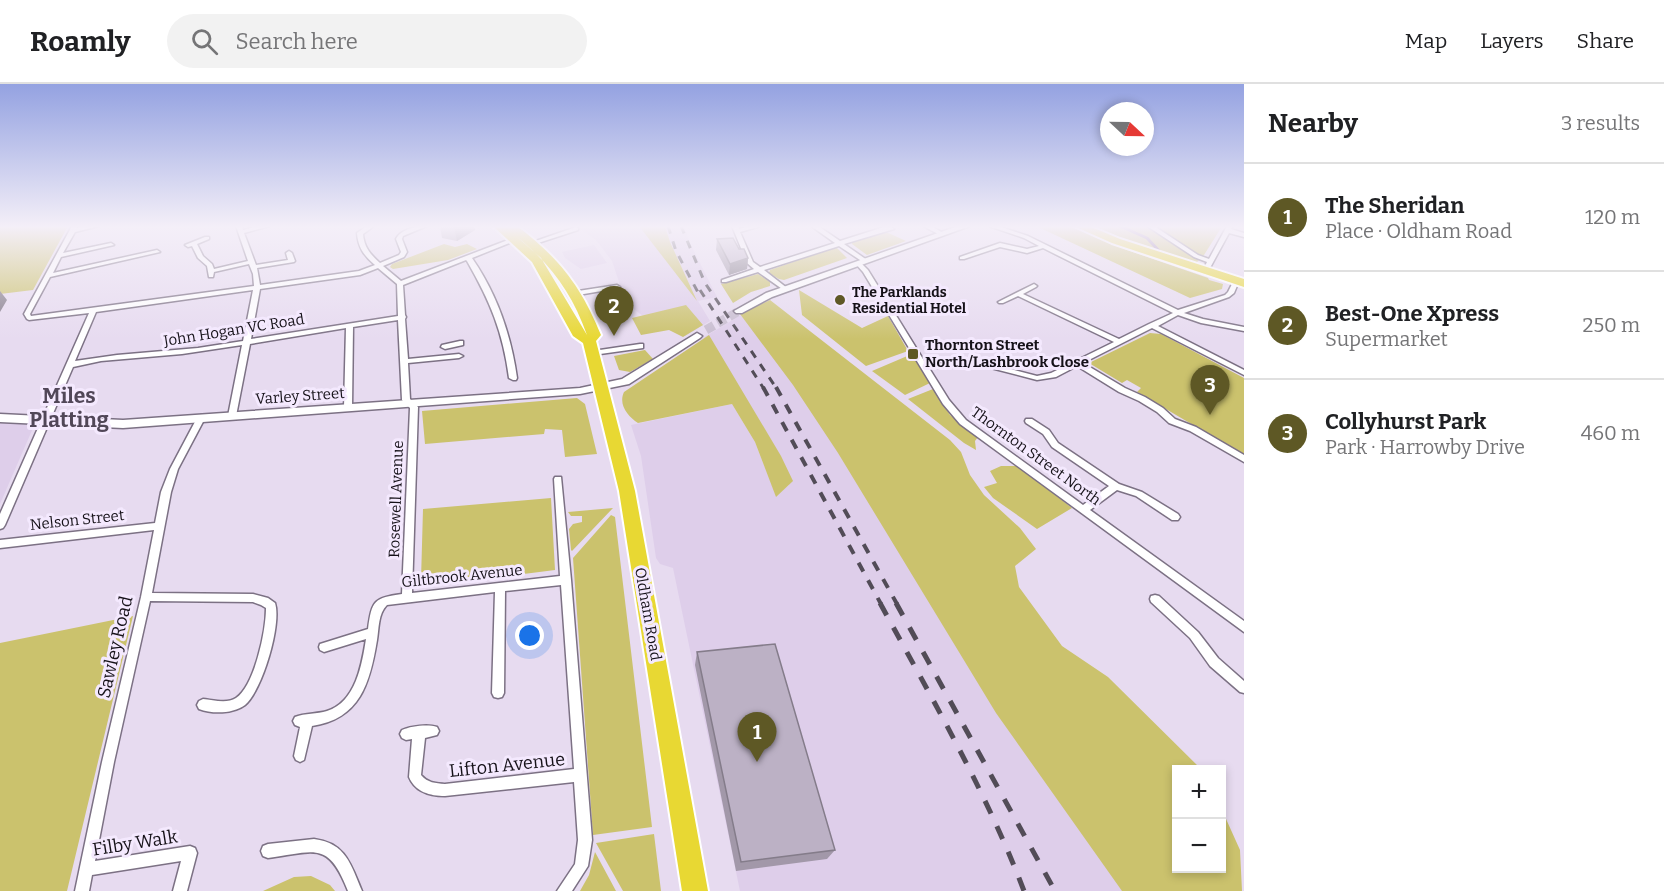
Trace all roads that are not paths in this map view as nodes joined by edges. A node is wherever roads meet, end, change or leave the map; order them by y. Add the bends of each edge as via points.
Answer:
1 (54, 264) edge
2 (104, 264) edge
3 (208, 264) edge
4 (253, 264) junction
5 (257, 264) edge
6 (378, 264) edge
7 (385, 264) edge
8 (450, 264) edge
9 (472, 264) edge
10 (539, 264) edge
11 (555, 264) edge
12 (751, 264) edge
13 (777, 264) edge
14 (857, 264) edge
15 (863, 264) edge
16 (1079, 264) edge
17 (1198, 264) edge
18 (1204, 264) edge
19 (381, 266) junction
20 (1207, 266) junction
21 (759, 270) junction
22 (47, 276) junction
23 (724, 281) dead end
24 (1240, 282) edge
25 (400, 284) junction
26 (1034, 286) dead end
27 (617, 287) dead end
28 (257, 288) junction
29 (785, 289) junction
30 (578, 293) junction
31 (1018, 294) junction
32 (1001, 302) dead end
33 (739, 310) tunnel mouth
34 (93, 311) junction
35 (1178, 313) junction
36 (403, 317) junction
37 (351, 325) junction
38 (1151, 325) junction
39 (1244, 329) edge
40 (702, 332) tunnel mouth
41 (1119, 342) junction
42 (248, 343) junction
43 (453, 345) dead end
44 (640, 346) dead end
45 (591, 347) junction
46 (406, 361) junction
47 (1077, 363) junction
48 (69, 365) junction
49 (925, 366) junction
50 (1244, 374) edge
51 (513, 378) dead end
52 (602, 386) junction
53 (411, 403) junction
54 (348, 407) junction
55 (232, 416) junction
56 (0, 418) edge
57 (45, 418) junction
58 (201, 418) junction
59 (1029, 421) dead end
60 (1244, 459) edge
61 (558, 479) dead end
62 (1116, 486) junction
63 (1084, 509) junction
64 (1174, 517) dead end
65 (0, 525) edge
66 (158, 526) junction
67 (0, 544) edge
68 (566, 580) junction
69 (500, 587) junction
70 (146, 597) junction
71 (407, 597) junction
72 (1155, 599) dead end
73 (1244, 627) edge
74 (373, 632) junction
75 (324, 647) dead end
76 (1244, 688) edge
77 (498, 693) dead end
78 (203, 705) dead end
79 (433, 731) dead end
80 (300, 756) dead end
81 (580, 776) junction
82 (268, 851) dead end
83 (86, 869) junction
84 (82, 891) edge
85 (180, 891) edge
86 (355, 891) edge
87 (564, 891) edge
88 (695, 891) edge

1 - 22 street
2 - 22 street
3 - 4 street via 211,273
4 - 5 street
4 - 28 street
6 - 19 street
7 - 19 street
8 - 25 street
9 - 51 street via 499,312
10 - 45 highway, Oldham Road via 580,336
11 - 30 highway, Oldham Road
12 - 21 street
13 - 21 street
14 - 29 street
15 - 49 street, Thornton Street North
16 - 35 street
17 - 20 highway
18 - 20 street
19 - 25 street
19 - 28 street via 360,273
20 - 24 highway
21 - 23 street
21 - 29 street
22 - 34 street via 27,314 29,318
24 - 35 street via 1227,296
25 - 36 street
26 - 31 street
27 - 30 street
28 - 34 street
28 - 42 street
29 - 33 street
30 - 45 highway, Oldham Road via 594,335
31 - 32 street
31 - 41 street
34 - 48 street
35 - 38 street
35 - 39 street
36 - 37 street, John Hogan VC Road
36 - 46 street
37 - 42 street, John Hogan VC Road
37 - 54 street
38 - 41 street
38 - 50 street
40 - 52 street, Varley Street via 630,379
41 - 47 street
42 - 48 street, John Hogan VC Road
42 - 55 street
43 - 46 street via 457,357
44 - 45 street
45 - 52 highway, Oldham Road
46 - 53 street, Rosewell Avenue via 406,400
47 - 49 street via 1037,378 983,364
47 - 60 street
48 - 57 street
49 - 63 street, Thornton Street North via 963,422
52 - 53 street, Varley Street via 580,392
52 - 88 highway, Oldham Road via 627,491
53 - 54 street, Varley Street
53 - 71 street, Rosewell Avenue via 414,407
54 - 55 street, Varley Street
55 - 58 street, Varley Street
56 - 57 street, Varley Street
57 - 58 street, Varley Street via 111,424
57 - 65 street
58 - 66 street, Sawley Road via 174,469
59 - 62 street via 1046,432 1055,445
61 - 68 street
62 - 63 street
62 - 64 street via 1139,494
63 - 73 street, Thornton Street North
66 - 67 street, Nelson Street
66 - 70 street, Sawley Road
68 - 69 street, Giltbrook Avenue
68 - 81 street
69 - 71 street, Giltbrook Avenue
69 - 77 street
70 - 78 street via 253,598 271,606 269,628 248,695 233,706
70 - 83 street, Sawley Road
71 - 74 street, Giltbrook Avenue via 381,604
72 - 76 street
74 - 75 street
74 - 80 street, Giltbrook Avenue via 357,692 338,713 303,721
79 - 81 street, Lifton Avenue via 412,733 415,777 431,789
81 - 87 street via 584,853
82 - 86 street via 330,848 347,870
83 - 84 street, Sawley Road
83 - 85 street, Filby Walk via 190,853

